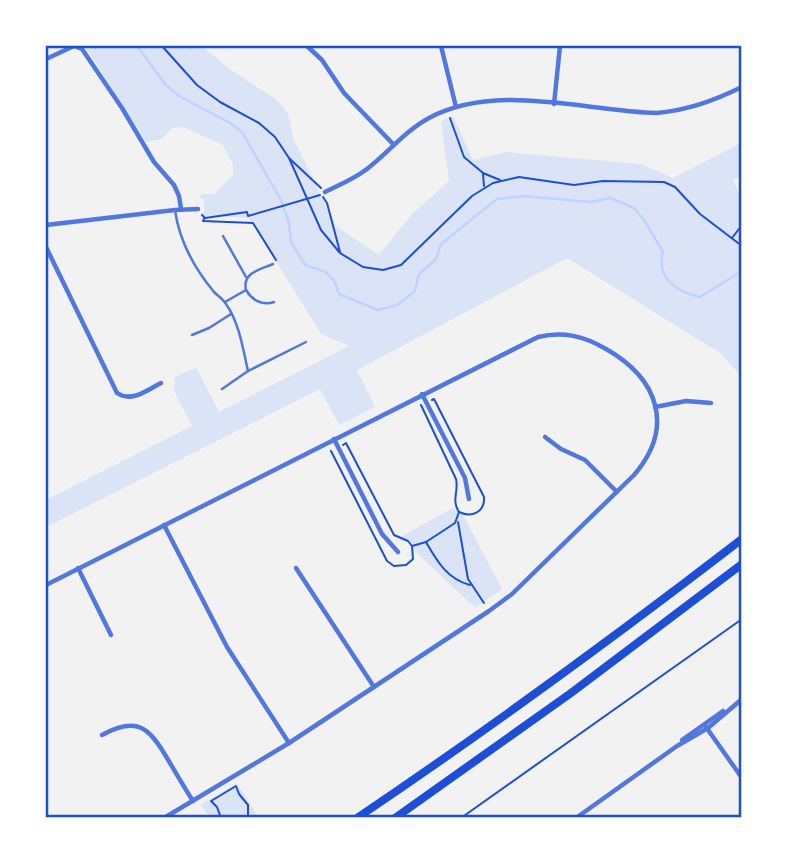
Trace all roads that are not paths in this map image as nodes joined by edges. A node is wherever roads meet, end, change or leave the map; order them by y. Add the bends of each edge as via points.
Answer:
1 (307, 46) edge
2 (442, 46) edge
3 (560, 46) edge
4 (46, 59) edge
5 (741, 87) edge
6 (554, 104) junction
7 (456, 107) junction
8 (393, 145) junction
9 (323, 193) road end
10 (198, 209) road end
11 (178, 210) junction
12 (46, 225) edge
13 (223, 236) dead end
14 (46, 247) edge
15 (273, 264) road end
16 (246, 277) junction
17 (246, 290) junction
18 (225, 302) junction
19 (274, 302) dead end
20 (231, 314) junction
21 (192, 335) dead end
22 (306, 342) dead end
23 (248, 370) junction
24 (161, 383) dead end
25 (222, 389) dead end
26 (422, 394) junction
27 (711, 402) dead end
28 (655, 407) junction
29 (545, 437) dead end
30 (334, 439) junction
31 (617, 492) junction
32 (468, 499) dead end
33 (164, 525) junction
34 (741, 539) edge
35 (398, 552) dead end
36 (741, 564) edge
37 (78, 568) junction
38 (296, 568) dead end
39 (46, 585) edge
40 (111, 635) dead end
41 (374, 687) junction
42 (741, 699) edge
43 (706, 728) junction
44 (102, 736) dead end
45 (289, 743) junction
46 (741, 778) edge
47 (193, 801) junction
48 (164, 817) edge
49 (357, 817) edge
50 (395, 817) edge
51 (576, 817) edge

1 - 8 street
2 - 7 street
3 - 6 street
4 - 11 street via 74,46 82,49 154,162 174,185
5 - 6 street via 675,111
6 - 7 street via 493,100
7 - 8 street via 417,126
8 - 9 street via 366,170
10 - 11 street
11 - 12 street
11 - 18 lane via 180,236 212,290
13 - 16 lane
14 - 24 street via 117,393 134,397
15 - 16 lane
16 - 17 lane
17 - 18 lane
17 - 19 lane via 262,303
18 - 20 lane
20 - 21 lane
20 - 23 lane
22 - 23 lane
23 - 25 lane
26 - 28 street via 528,341 567,334 600,346 632,366 646,383
26 - 30 street
26 - 32 street via 465,478
27 - 28 street
28 - 31 street via 655,435 648,456
29 - 31 street via 585,460
30 - 33 street
30 - 35 street via 382,534
31 - 41 street via 506,598
33 - 37 street
33 - 45 street via 227,647
34 - 49 highway via 477,736
36 - 50 highway via 571,693
37 - 39 street
37 - 40 street
38 - 41 street
41 - 45 street
42 - 43 street via 712,718
43 - 46 street
43 - 51 street via 689,734
44 - 47 street via 134,725 149,731
45 - 47 street
47 - 48 street

